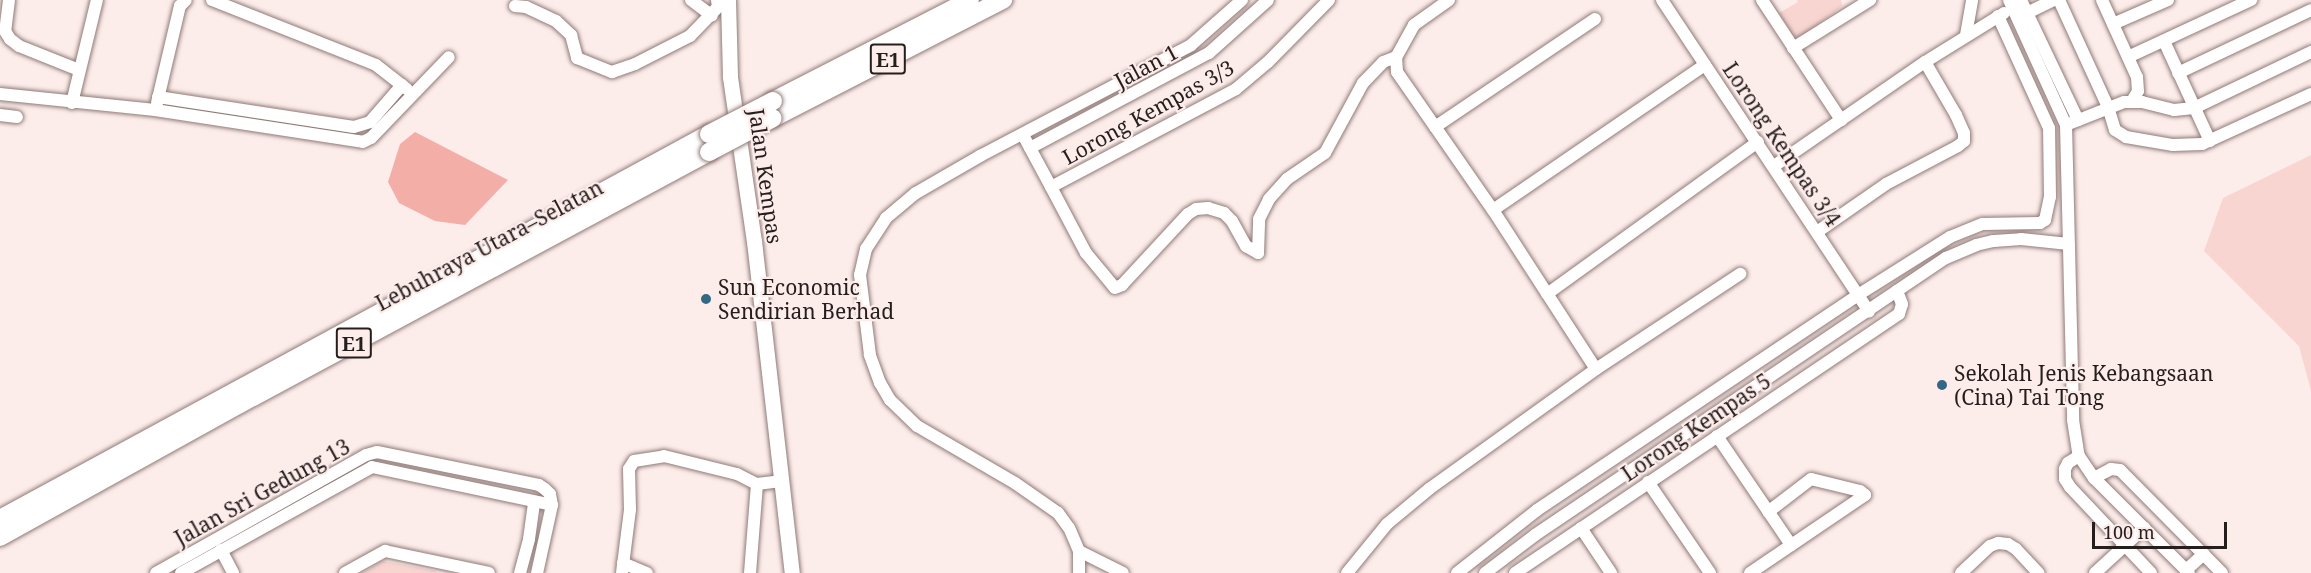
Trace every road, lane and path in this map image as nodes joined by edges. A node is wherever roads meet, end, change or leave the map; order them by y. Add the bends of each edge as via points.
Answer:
1 (9, 0) edge
2 (97, 0) edge
3 (186, 0) edge
4 (212, 0) edge
5 (691, 0) edge
6 (970, 0) edge
7 (1003, 0) edge
8 (1242, 0) edge
9 (1268, 0) edge
10 (1329, 0) edge
11 (1449, 0) edge
12 (1762, 0) edge
13 (1870, 0) edge
14 (1972, 0) edge
15 (2054, 0) edge
16 (2059, 0) edge
17 (2102, 0) edge
18 (2168, 0) edge
19 (2251, 0) edge
20 (1668, 2) edge
21 (2015, 3) edge
22 (2234, 3) edge
23 (1850, 5) edge
24 (515, 6) dead end
25 (720, 6) edge
26 (2311, 10) edge
27 (2027, 13) junction
28 (1998, 16) junction
29 (1595, 19) dead end
30 (2113, 24) junction
31 (1966, 35) junction
32 (2164, 41) junction
33 (1793, 48) junction
34 (2311, 52) edge
35 (449, 57) dead end
36 (1396, 57) junction
37 (2128, 57) junction
38 (1925, 62) junction
39 (1705, 65) junction
40 (79, 69) junction
41 (2178, 73) junction
42 (402, 85) junction
43 (0, 94) edge
44 (413, 94) junction
45 (2311, 94) edge
46 (158, 97) junction
47 (2137, 102) junction
48 (72, 103) junction
49 (2108, 107) junction
50 (2194, 108) junction
51 (155, 110) junction
52 (773, 110) junction
53 (0, 115) edge
54 (17, 117) dead end
55 (1841, 120) junction
56 (2072, 123) junction
57 (1435, 127) junction
58 (1023, 135) junction
59 (2210, 141) junction
60 (1758, 142) junction
61 (1030, 148) junction
62 (1774, 166) junction
63 (1051, 188) junction
64 (1493, 210) junction
65 (1817, 232) junction
66 (2068, 244) junction
67 (1740, 274) dead end
68 (1898, 291) junction
69 (1547, 294) junction
70 (1858, 295) junction
71 (1869, 311) junction
72 (1596, 369) junction
73 (1717, 436) junction
74 (2079, 456) junction
75 (2094, 478) junction
76 (783, 482) junction
77 (1648, 482) junction
78 (757, 484) junction
79 (534, 502) junction
80 (552, 506) junction
81 (1768, 512) junction
82 (0, 519) edge
83 (1581, 528) junction
84 (2144, 528) junction
85 (0, 537) edge
86 (1791, 545) junction
87 (2123, 545) junction
88 (221, 550) junction
89 (1079, 551) junction
90 (2204, 554) junction
91 (1500, 560) junction
92 (623, 568) edge
93 (453, 570) edge
94 (2187, 571) edge
95 (156, 573) edge
96 (181, 573) edge
97 (233, 573) edge
98 (345, 573) edge
99 (489, 573) edge
100 (520, 573) edge
101 (537, 573) edge
102 (647, 573) edge
103 (750, 573) edge
104 (792, 573) edge
105 (1079, 573) edge
106 (1124, 573) edge
107 (1347, 573) edge
108 (1457, 573) edge
109 (1485, 573) edge
110 (1513, 573) edge
111 (1611, 573) edge
112 (1710, 573) edge
113 (1750, 573) edge
114 (1961, 573) edge
115 (2038, 573) edge
116 (2095, 573) edge
117 (2151, 573) edge
118 (2222, 573) edge

1 - 40 street via 5,31 9,39
2 - 40 street
3 - 46 street via 180,6
4 - 42 street via 376,65
5 - 25 street
6 - 52 highway, Lebuhraya Utara–Selatan / E1
7 - 52 highway, Lebuhraya Utara–Selatan / E1
8 - 58 street via 1191,45
9 - 61 street, Jalan 1 via 1209,53
10 - 63 street, Lorong Kempas 3/3 via 1236,89
11 - 36 street via 1414,25
12 - 33 street
13 - 23 street
14 - 31 street
15 - 27 street
16 - 49 street
17 - 30 street
18 - 30 street
19 - 22 street
20 - 39 street, Lorong Kempas 3/4
21 - 27 street
21 - 28 street
21 - 56 street
22 - 32 street
23 - 33 street
24 - 25 street via 556,21 571,35 577,58 612,72 690,36
25 - 76 main road, Jalan Kempas
26 - 41 street
27 - 56 street
28 - 31 street
28 - 70 street via 2049,128 2047,216 2040,223 1983,224 1962,231
29 - 57 street
30 - 37 street
31 - 38 street
32 - 37 street
32 - 41 street
33 - 55 street
34 - 50 street
35 - 44 street
36 - 57 street via 1397,72
36 - 63 street via 1383,63 1363,82 1325,153 1287,178 1269,199 1259,219 1258,253 1246,246 1224,213 1208,208 1196,210 1115,288 1086,253
37 - 47 street via 2138,86
38 - 55 street
38 - 65 street via 1956,115 1964,141 1886,184
39 - 60 street, Lorong Kempas 3/4
39 - 64 street
40 - 48 street
41 - 50 street
42 - 44 street
42 - 46 street via 362,127
43 - 48 street
44 - 51 street via 371,138 359,142
45 - 59 street
46 - 51 street
47 - 49 street
47 - 50 street via 2174,110
48 - 51 street
49 - 56 street
49 - 59 street via 2115,130 2126,138 2189,147
50 - 59 street
52 - 82 highway, Lebuhraya Utara–Selatan / E1, bridge via 709,134
52 - 85 highway, Lebuhraya Utara–Selatan / E1, bridge via 709,152
53 - 54 street
55 - 62 street
56 - 66 street
57 - 64 street
58 - 61 street, Lorong Kempas 3/3
58 - 89 street via 915,193 877,229 866,249 860,275 870,356 880,382 903,415 1058,513
60 - 62 street, Lorong Kempas 3/4
60 - 69 street
61 - 63 street, Lorong Kempas 3/3
62 - 65 street, Lorong Kempas 3/4
64 - 69 street
65 - 70 street, Lorong Kempas 3/4
66 - 68 street via 2021,239 1976,245 1946,258
66 - 74 street via 2073,420
67 - 72 street
68 - 71 street
68 - 73 street, Lorong Kempas 5 via 1902,304 1899,314
69 - 72 street
70 - 71 street, Lorong Kempas 3/4
70 - 108 street via 1537,510
71 - 91 street
72 - 107 street via 1429,489 1388,524
73 - 77 street, Lorong Kempas 5
73 - 81 street
74 - 75 street
74 - 87 street via 2068,463 2065,479
75 - 84 street
75 - 90 street via 2111,468 2120,470
76 - 78 street
76 - 104 main road, Jalan Kempas
77 - 83 street, Lorong Kempas 5
77 - 112 street
78 - 92 street via 737,474 664,456 634,461 629,469 630,510
78 - 103 street
79 - 80 street, Jalan Sri Gedung 13
79 - 88 street, Jalan Sri Gedung 13 via 372,467
79 - 100 street
80 - 95 street, Jalan Sri Gedung 13 via 550,494 539,485 377,452
80 - 101 street
81 - 86 street
81 - 86 street via 1811,480 1863,492 1863,498
83 - 110 street, Lorong Kempas 5
83 - 111 street
84 - 87 street
84 - 94 street
86 - 113 street
87 - 116 street
87 - 117 street
88 - 96 street, Jalan Sri Gedung 13
88 - 97 street
89 - 105 street
89 - 106 street
90 - 94 street
90 - 118 street
91 - 109 street
91 - 110 street
92 - 102 street
93 - 98 street via 385,551
93 - 99 street
114 - 115 street via 1998,543 2016,549

